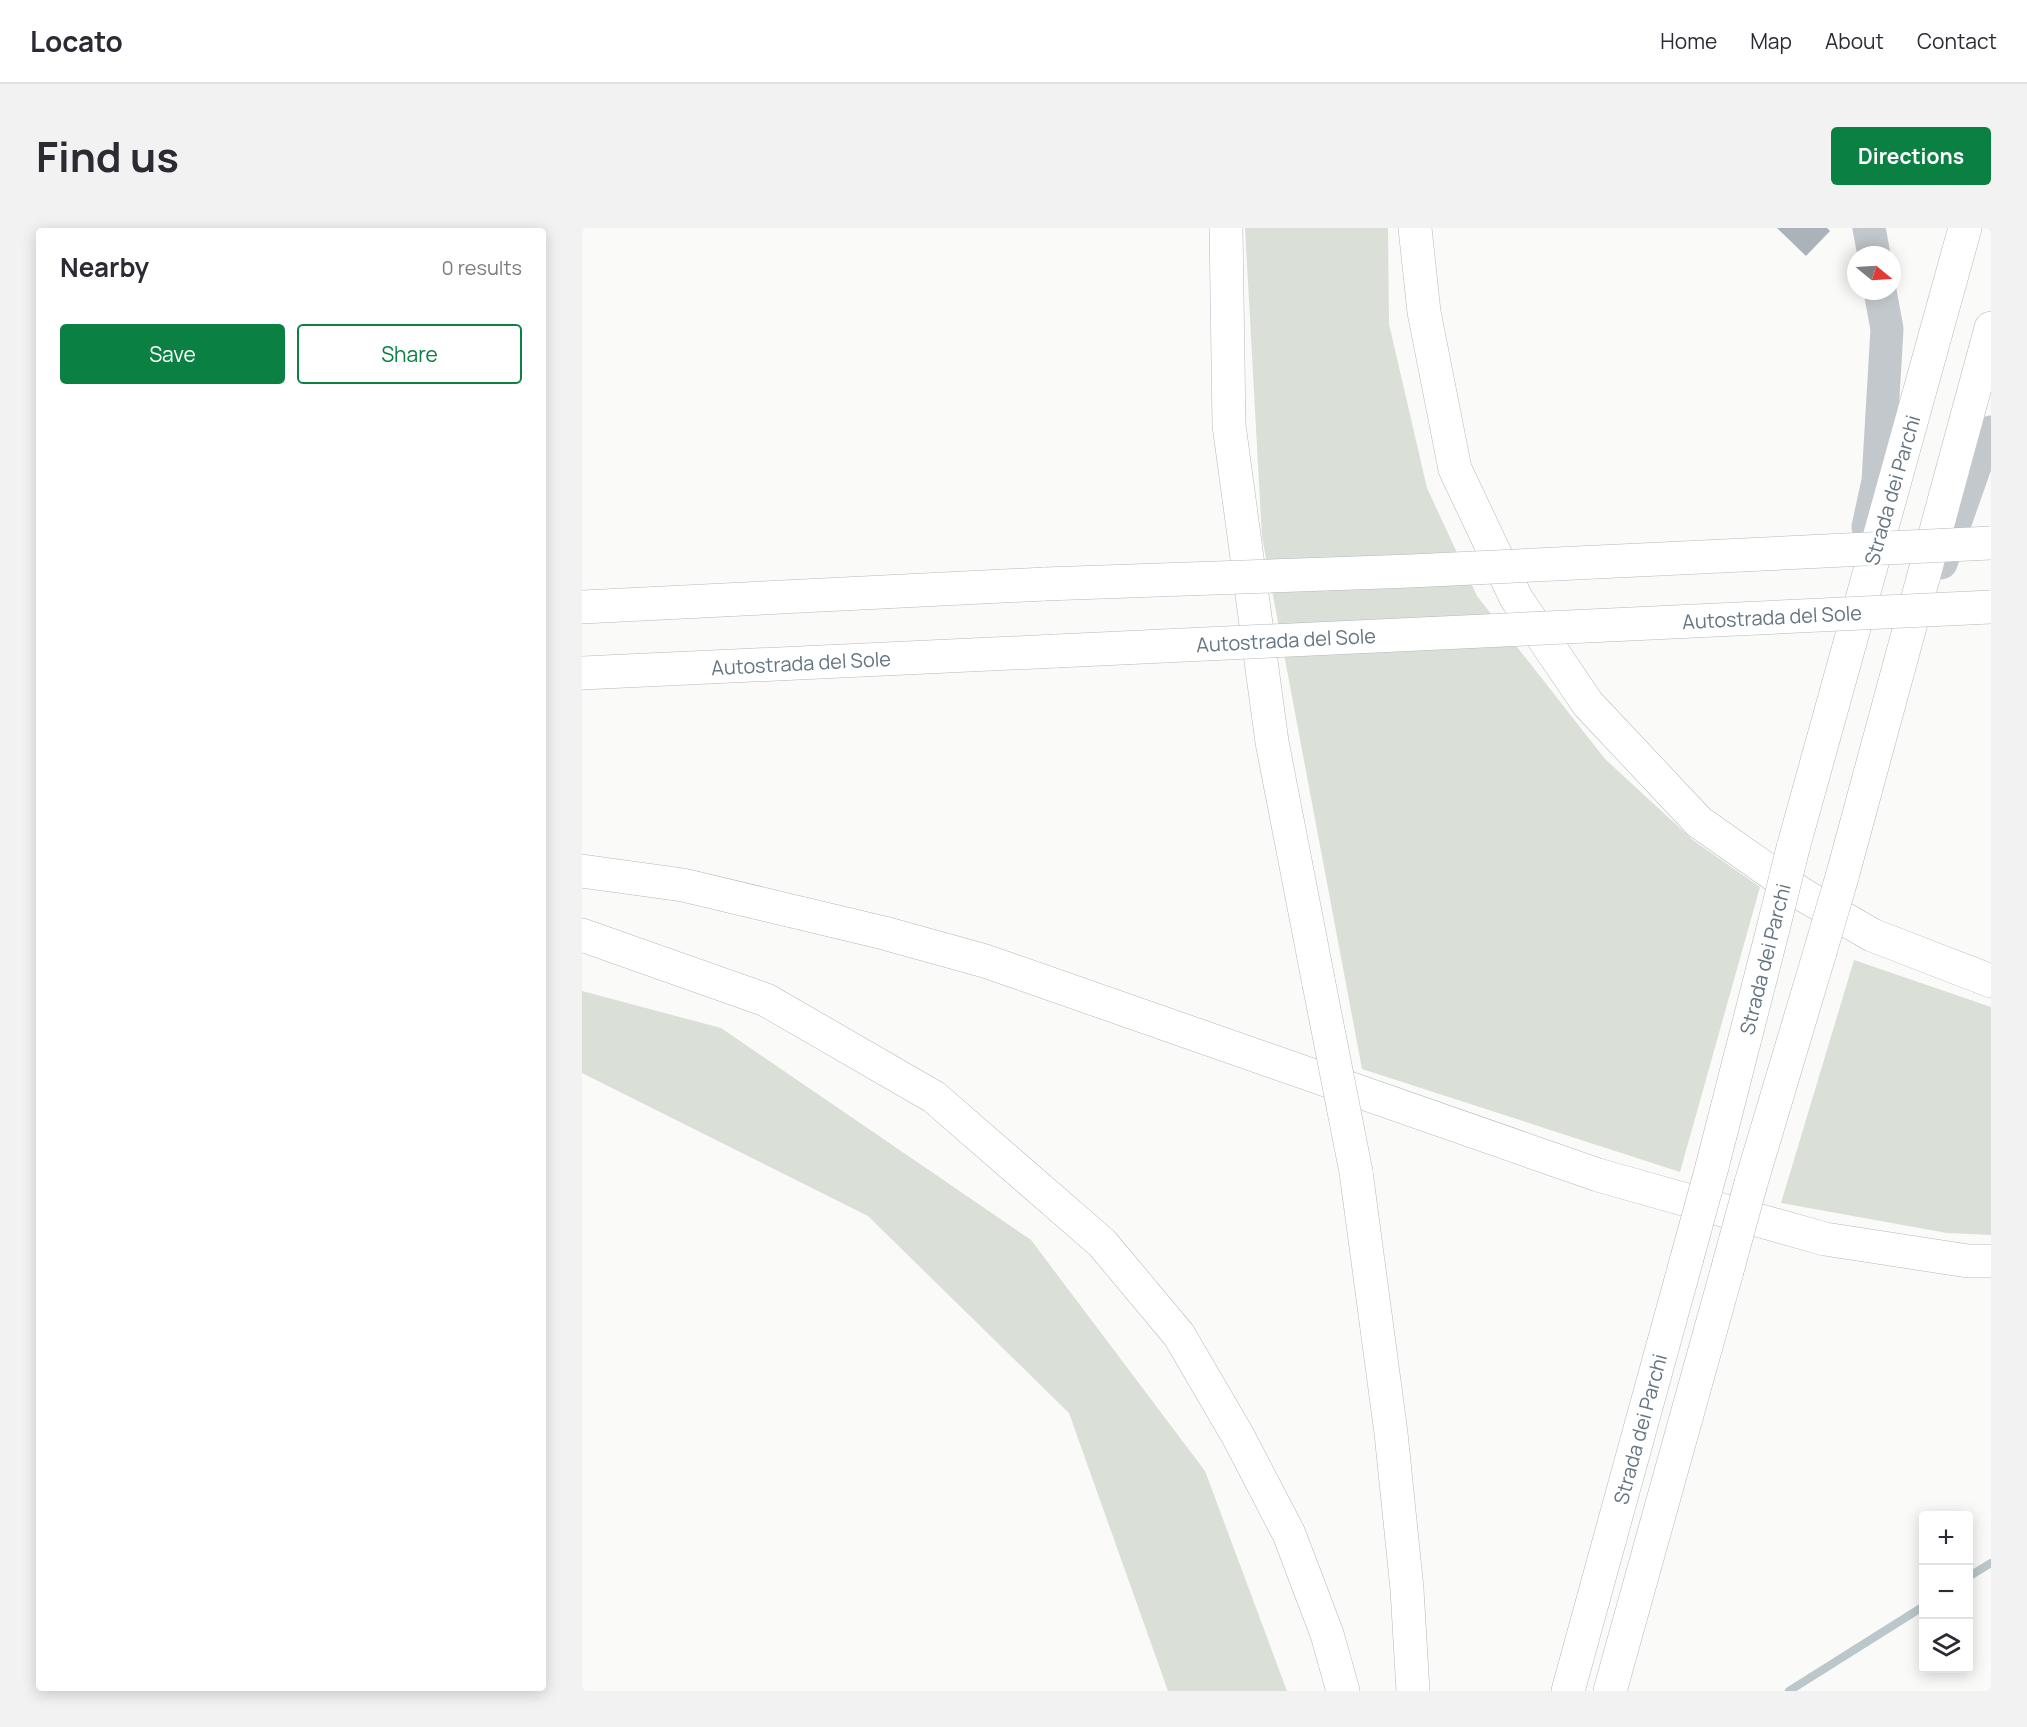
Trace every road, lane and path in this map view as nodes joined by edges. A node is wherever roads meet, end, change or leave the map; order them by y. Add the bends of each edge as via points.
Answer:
1 (1226, 228) edge
2 (1415, 228) edge
3 (1869, 228) edge
4 (1965, 228) edge
5 (1872, 246) edge
6 (1882, 300) edge
7 (1991, 328) edge
8 (1991, 432) edge
9 (1991, 543) edge
10 (1991, 607) edge
11 (582, 608) edge
12 (582, 673) edge
13 (1837, 688) junction
14 (1885, 717) junction
15 (582, 871) edge
16 (582, 935) edge
17 (1991, 981) edge
18 (1991, 1262) edge
19 (1571, 1678) edge
20 (1613, 1683) edge
21 (1343, 1691) edge
22 (1413, 1691) edge

1 - 22 highway, bridge via 1229,425 1272,742 1356,1172 1391,1433
2 - 17 highway via 1424,312 1455,469 1516,598 1588,704 1699,822 1800,893 1872,934
3 - 5 lane
4 - 13 highway, Strada dei Parchi
6 - 13 lane via 1887,329 1878,481
7 - 14 highway, Strada dei Parchi
8 - 14 lane via 1975,466
9 - 11 highway, bridge
10 - 12 highway, Autostrada del Sole, bridge
13 - 19 highway, Strada dei Parchi, bridge via 1712,1167
14 - 20 highway, Strada dei Parchi, bridge
15 - 18 highway via 683,885 985,961 1598,1175 1813,1236
16 - 21 highway via 766,1000 934,1097 1102,1243 1179,1335 1239,1436 1289,1534 1327,1634

